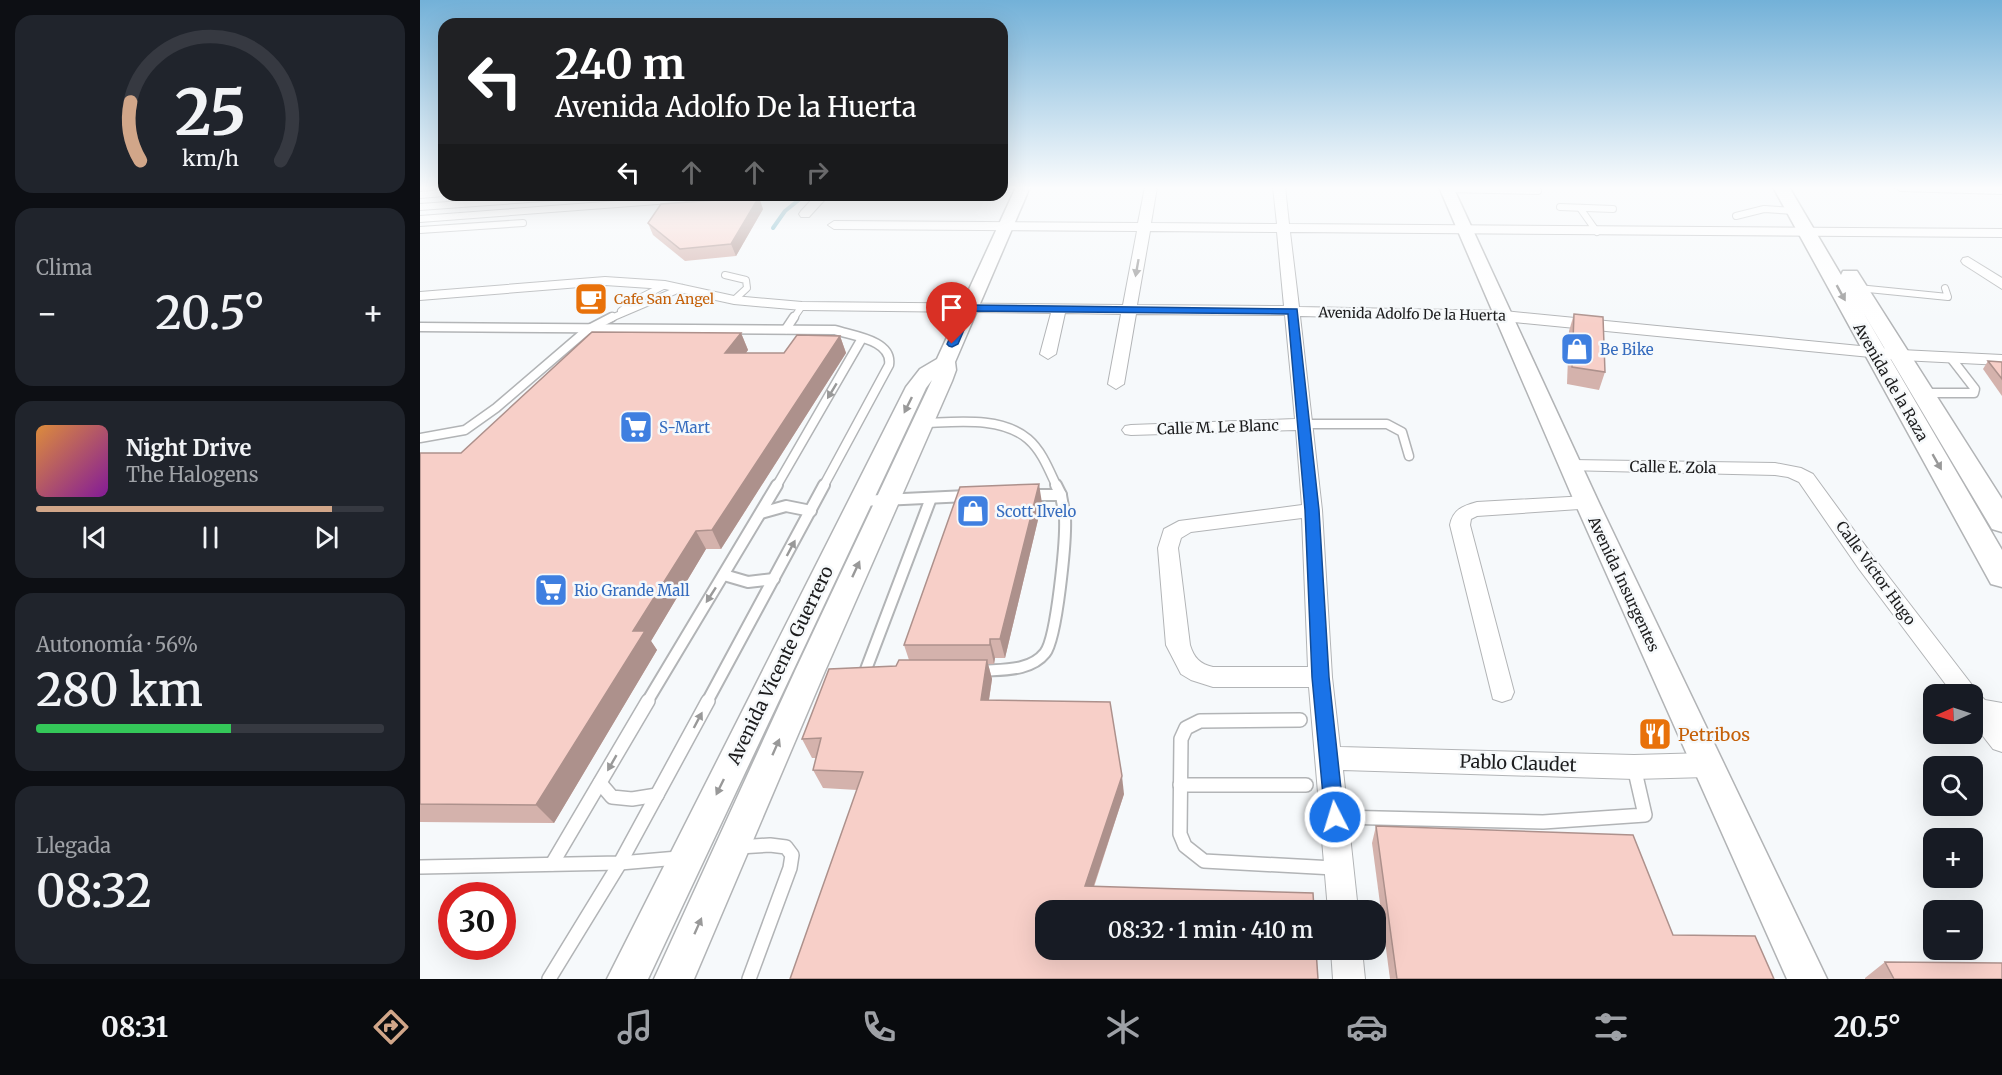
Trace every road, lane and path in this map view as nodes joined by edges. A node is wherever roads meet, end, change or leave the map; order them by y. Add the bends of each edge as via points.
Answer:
1 (1002, 233) edge
2 (1143, 233) edge
3 (1282, 233) edge
4 (1465, 233) edge
5 (1747, 233) edge
6 (1816, 233) junction
7 (1929, 234) junction
8 (2002, 234) edge
9 (1945, 245) dead end
10 (1968, 261) dead end
11 (725, 275) dead end
12 (2001, 283) edge
13 (665, 285) junction
14 (682, 288) junction
15 (1858, 288) junction
16 (1945, 288) dead end
17 (420, 296) edge
18 (734, 300) junction
19 (802, 306) junction
20 (969, 308) junction
21 (1059, 309) junction
22 (1130, 309) junction
23 (1293, 311) junction
24 (620, 313) junction
25 (1504, 316) junction
26 (420, 327) edge
27 (786, 328) junction
28 (588, 330) junction
29 (861, 340) junction
30 (1874, 352) junction
31 (1047, 354) dead end
32 (1901, 355) junction
33 (1951, 358) junction
34 (2002, 360) edge
35 (945, 362) junction
36 (1116, 384) dead end
37 (1924, 393) junction
38 (923, 423) junction
39 (1304, 424) junction
40 (1131, 430) dead end
41 (420, 438) edge
42 (1409, 456) dead end
43 (1572, 466) junction
44 (1775, 469) joint
45 (1016, 495) edge
46 (1061, 495) junction
47 (983, 496) edge
48 (931, 498) junction
49 (1958, 498) junction
50 (874, 501) junction
51 (1587, 503) junction
52 (1312, 510) junction
53 (811, 511) junction
54 (1998, 511) edge
55 (761, 513) junction
56 (724, 575) junction
57 (2002, 576) edge
58 (774, 579) junction
59 (966, 671) edge
60 (865, 672) edge
61 (1320, 677) junction
62 (1963, 684) edge
63 (1502, 692) dead end
64 (1983, 710) edge
65 (1300, 720) dead end
66 (2002, 741) edge
67 (1330, 758) junction
68 (1707, 765) junction
69 (1634, 766) junction
70 (600, 783) junction
71 (1180, 785) junction
72 (1306, 785) dead end
73 (657, 795) junction
74 (1335, 817) junction
75 (709, 853) junction
76 (620, 863) junction
77 (552, 864) junction
78 (420, 867) edge
79 (1340, 868) junction
80 (1343, 900) edge
81 (1348, 960) edge
82 (549, 979) edge
83 (627, 979) edge
84 (674, 979) edge
85 (749, 979) edge
86 (1349, 979) edge
87 (1807, 979) edge

1 - 20 street, Avenida Vicente Guerrero
2 -> 22 street
3 - 23 street
4 - 25 street, Avenida Insurgentes
5 - 6 street
6 - 7 street
6 - 15 main road, Avenida de la Raza
6 -> 30 main road, Avenida de la Raza
7 - 8 street
7 - 9 street
10 - 12 street
11 - 18 lane via 746,280 747,288
13 - 14 street, Avenida Adolfo De la Huerta
13 - 17 street, Avenida Adolfo De la Huerta via 587,282
13 - 24 lane via 630,303
14 - 18 street, Avenida Adolfo De la Huerta
14 - 24 lane
15 - 16 lane via 1948,297
15 - 32 main road, Avenida de la Raza
18 - 19 street, Avenida Adolfo De la Huerta
19 - 20 street, Avenida Adolfo De la Huerta
19 - 27 lane
20 - 21 street, Avenida Adolfo De la Huerta
20 - 35 street, Avenida Vicente Guerrero
21 - 22 street, Avenida Adolfo De la Huerta
21 - 31 street
22 - 23 street, Avenida Adolfo De la Huerta
22 - 36 street
23 - 25 street, Avenida Adolfo De la Huerta
23 - 39 street
24 - 28 lane
25 - 30 street, Avenida Adolfo De la Huerta
25 - 43 street, Avenida Insurgentes
26 - 28 lane
27 - 28 lane
27 - 29 lane via 835,330
28 - 41 lane via 476,423 453,434
29 - 53 lane via 884,346 889,351 889,365
29 -> 55 lane
30 - 32 street, Avenida Adolfo De la Huerta
30 -> 49 main road, Avenida de la Raza
32 - 33 street, Avenida Adolfo De la Huerta
32 - 37 main road, Avenida de la Raza
33 - 34 street, Avenida Adolfo De la Huerta
33 - 37 lane via 1975,388 1974,393
35 - 38 street, Avenida Vicente Guerrero via 944,375
35 -> 50 street, Avenida Vicente Guerrero via 927,373 916,387
37 - 54 main road, Avenida de la Raza
38 - 46 lane via 976,423 1014,430 1027,438 1041,457
38 - 50 street, Avenida Vicente Guerrero
39 - 40 street, Calle M. Le Blanc
39 - 42 lane via 1387,424 1402,432
39 - 52 street
43 - 44 street, Calle E. Zola
43 - 51 street, Avenida Insurgentes
44 - 62 street, Calle Víctor Hugo via 1795,472 1810,481 1867,564
45 - 46 lane
46 - 59 lane via 1065,519 1058,614 1045,653 1020,668
47 - 48 lane
48 - 50 lane
48 - 60 lane
49 - 54 street
49 - 57 main road, Avenida de la Raza
50 -> 75 street, Avenida Vicente Guerrero
75 -> 50 street, Avenida Vicente Guerrero via 815,672
51 - 63 street via 1469,511 1460,519
51 - 68 street, Avenida Insurgentes
52 - 61 street
52 - 61 street via 1186,526 1171,534 1168,548 1178,645 1189,669 1213,677
53 - 55 lane via 800,506 778,506
58 -> 53 lane
55 - 56 lane
56 - 58 lane via 737,582
56 -> 70 lane
73 -> 58 lane
61 - 67 street
64 - 66 street, Calle Víctor Hugo
65 - 71 lane via 1200,721 1186,728 1180,739
67 - 69 street, Pablo Claudet
67 - 74 street
68 - 69 street, Pablo Claudet
68 - 87 street, Avenida Insurgentes
69 - 74 lane via 1645,815 1544,822
70 - 73 lane via 612,797
70 - 77 lane
71 - 72 lane
71 - 79 lane via 1180,834 1185,846 1204,861
73 - 76 lane
74 - 79 street
75 - 76 lane
75 - 83 street, Avenida Vicente Guerrero
84 -> 75 street, Avenida Vicente Guerrero
75 - 85 lane via 770,844 786,847 792,855
76 - 77 lane
76 - 82 lane
77 - 78 lane
79 - 80 street
81 - 86 street

